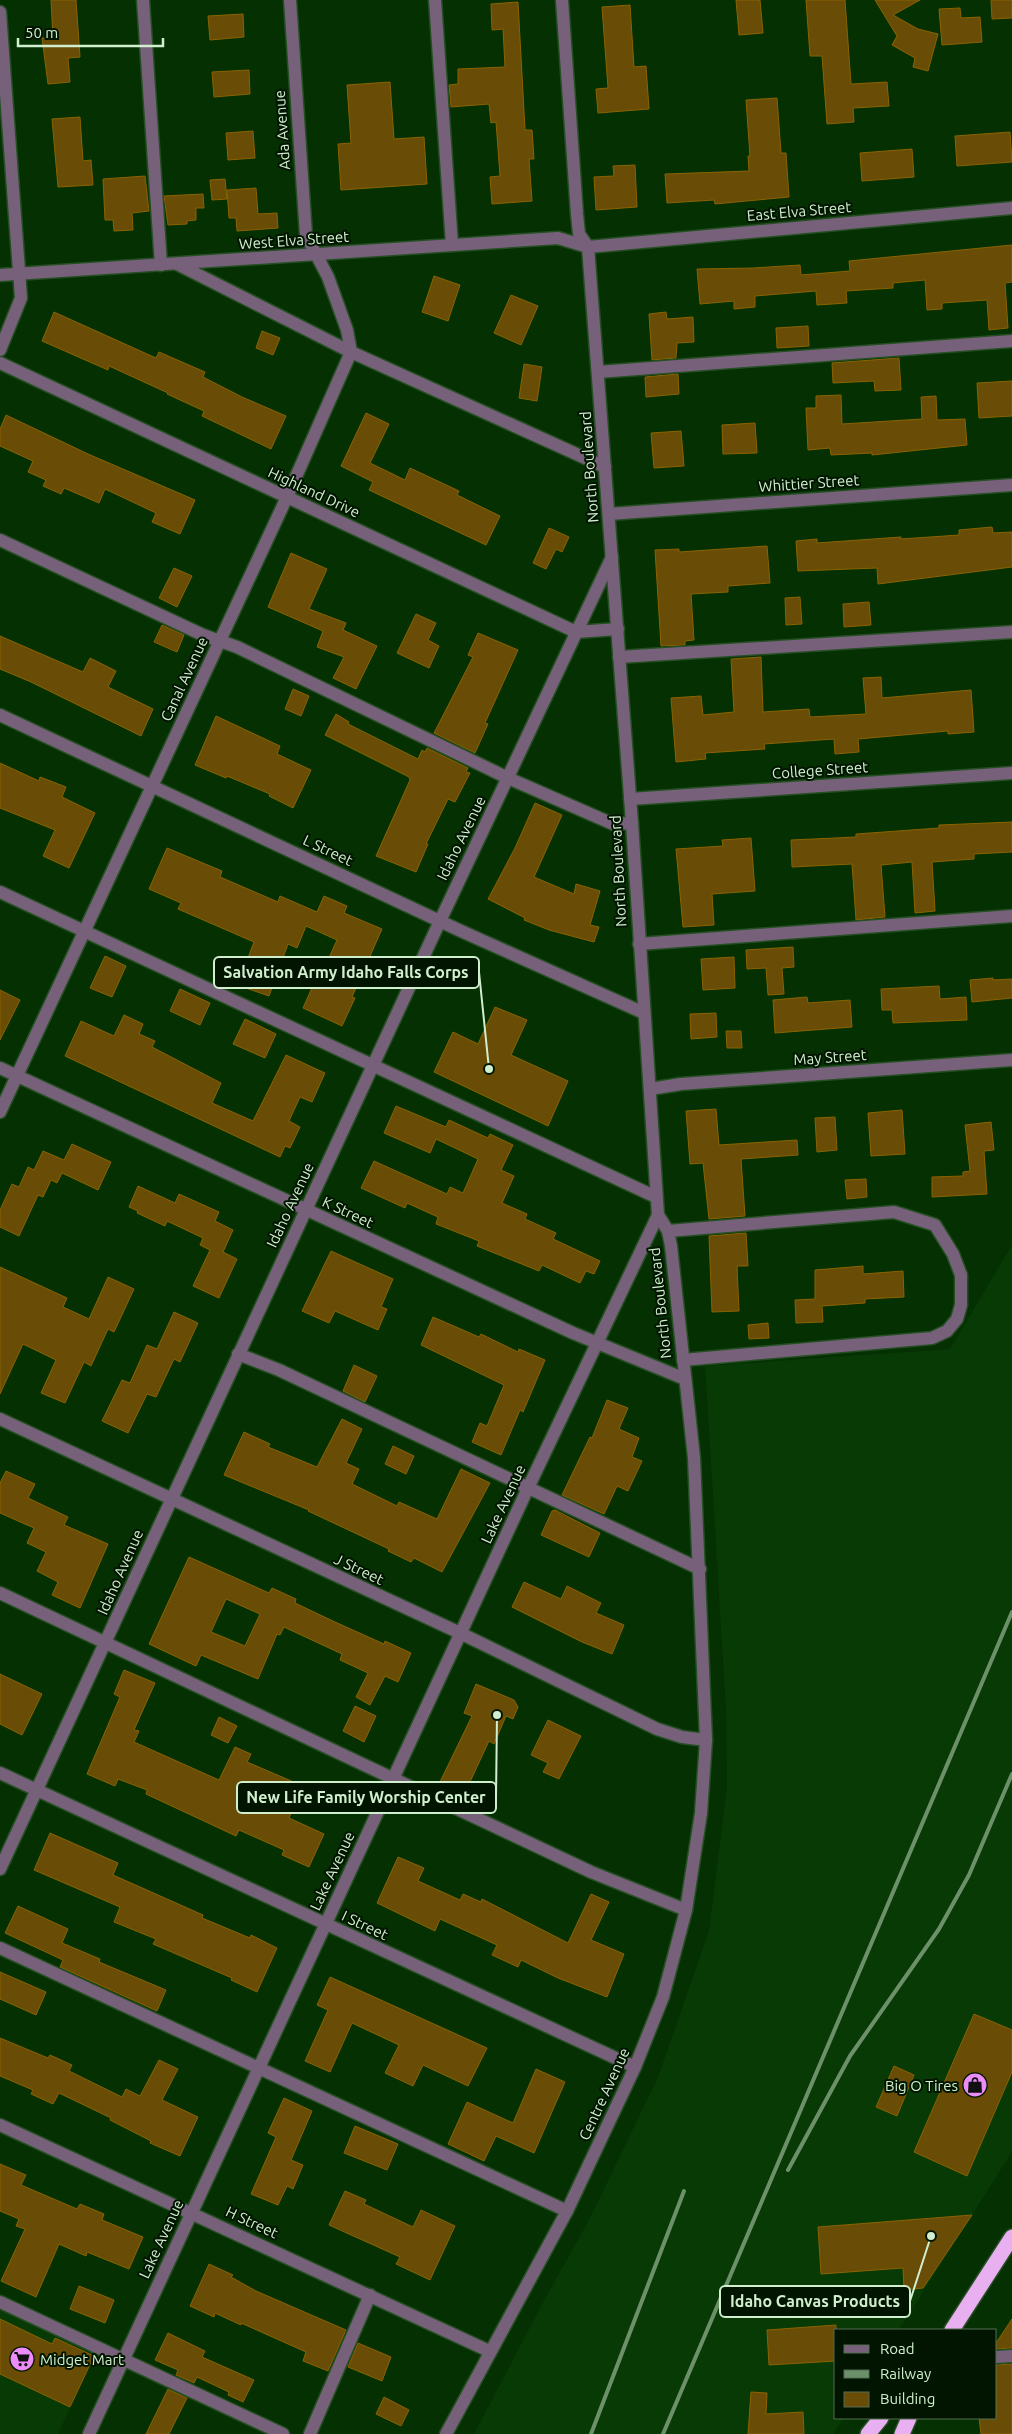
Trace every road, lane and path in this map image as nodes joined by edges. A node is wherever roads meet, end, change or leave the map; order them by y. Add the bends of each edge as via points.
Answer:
1 (143, 0) edge
2 (290, 0) edge
3 (435, 0) edge
4 (562, 0) edge
5 (0, 12) edge
6 (1012, 208) edge
7 (452, 245) junction
8 (588, 247) junction
9 (316, 255) junction
10 (177, 264) junction
11 (161, 265) junction
12 (19, 274) junction
13 (0, 276) edge
14 (1012, 341) edge
15 (0, 350) edge
16 (352, 352) junction
17 (0, 363) edge
18 (598, 372) junction
19 (605, 467) junction
20 (1012, 485) edge
21 (287, 497) junction
22 (609, 514) junction
23 (0, 540) edge
24 (612, 556) junction
25 (618, 629) junction
26 (576, 632) junction
27 (1012, 632) edge
28 (220, 641) junction
29 (619, 657) junction
30 (0, 714) edge
31 (1012, 773) edge
32 (508, 778) junction
33 (152, 786) junction
34 (630, 799) junction
35 (632, 823) junction
36 (0, 892) edge
37 (1012, 916) edge
38 (440, 921) junction
39 (84, 932) junction
40 (639, 944) junction
41 (644, 1013) junction
42 (1012, 1060) edge
43 (373, 1066) junction
44 (0, 1068) edge
45 (17, 1076) junction
46 (650, 1089) junction
47 (0, 1112) edge
48 (656, 1197) junction
49 (306, 1211) junction
50 (658, 1215) junction
51 (668, 1231) junction
52 (596, 1343) junction
53 (238, 1354) junction
54 (683, 1360) junction
55 (685, 1379) junction
56 (0, 1419) edge
57 (528, 1488) junction
58 (171, 1500) junction
59 (700, 1569) junction
60 (0, 1594) edge
61 (460, 1634) junction
62 (106, 1642) junction
63 (706, 1740) junction
64 (0, 1773) edge
65 (393, 1778) junction
66 (37, 1790) junction
67 (0, 1868) edge
68 (686, 1910) junction
69 (325, 1924) junction
70 (0, 1948) edge
71 (259, 2068) junction
72 (635, 2068) junction
73 (0, 2125) edge
74 (567, 2211) junction
75 (191, 2212) junction
76 (1012, 2237) edge
77 (370, 2295) junction
78 (0, 2302) edge
79 (953, 2329) edge
80 (489, 2350) junction
81 (1012, 2356) edge
82 (997, 2357) edge
83 (124, 2358) junction
84 (880, 2419) edge
85 (910, 2419) edge
86 (89, 2434) edge
87 (283, 2434) edge
88 (310, 2434) edge
89 (446, 2434) edge
90 (868, 2434) edge
91 (902, 2434) edge

1 - 11 street
2 - 9 street, Ada Avenue via 306,234
3 - 7 street
4 - 8 street, North Boulevard via 579,234
5 - 12 street
6 - 8 street, East Elva Street
7 - 8 street, West Elva Street via 558,238
7 - 9 street, West Elva Street
8 - 18 street, North Boulevard
9 - 10 street, West Elva Street
9 - 16 street via 328,277
10 - 11 street, West Elva Street
10 - 16 street
11 - 12 street, West Elva Street
12 - 13 street, West Elva Street
12 - 15 street via 20,298
14 - 18 street
16 - 19 street
16 - 21 street, Canal Avenue
17 - 21 street, Highland Drive
18 - 19 street, North Boulevard
19 - 22 street, North Boulevard
20 - 22 street, Whittier Street
21 - 26 street, Highland Drive
21 - 28 street, Canal Avenue
22 - 24 street, North Boulevard
23 - 28 street
24 - 25 street, North Boulevard
24 - 26 street, Idaho Avenue
25 - 26 street, Highland Drive
25 - 29 street, North Boulevard
26 - 32 street, Idaho Avenue
27 - 29 street
28 - 32 street
28 - 33 street, Canal Avenue
29 - 34 street, North Boulevard
30 - 33 street, L Street
31 - 34 street, College Street
32 - 35 street via 613,824
32 - 38 street, Idaho Avenue
33 - 38 street, L Street
33 - 39 street, Canal Avenue
34 - 35 street, North Boulevard
35 - 40 street, North Boulevard
36 - 39 street
37 - 40 street
38 - 41 street, L Street
38 - 43 street, Idaho Avenue
39 - 43 street
39 - 45 street, Canal Avenue
40 - 41 street, North Boulevard
41 - 46 street, North Boulevard
42 - 46 street, May Street
43 - 48 street
43 - 49 street, Idaho Avenue
44 - 45 street, K Street
45 - 47 street, Canal Avenue
45 - 49 street, K Street
46 - 48 street, North Boulevard
48 - 50 street, North Boulevard
49 - 52 street, K Street
49 - 53 street, Idaho Avenue
50 - 51 street, North Boulevard
50 - 52 street, Lake Avenue
51 - 54 street, North Boulevard
51 - 54 street via 894,1212 935,1225 953,1254 961,1275 961,1306 957,1319 947,1331 932,1338
52 - 55 street, K Street
52 - 57 street, Lake Avenue
53 - 57 street
53 - 58 street, Idaho Avenue
54 - 55 street, North Boulevard
55 - 59 street, North Boulevard via 694,1458
56 - 58 street, J Street
57 - 59 street
57 - 61 street, Lake Avenue
58 - 61 street, J Street
58 - 62 street, Idaho Avenue
59 - 63 street, North Boulevard
60 - 62 street
61 - 63 street, J Street via 657,1729
61 - 65 street, Lake Avenue
62 - 65 street
62 - 66 street, Idaho Avenue
63 - 68 street, Centre Avenue via 701,1813
64 - 66 street, I Street
65 - 68 street via 590,1872
65 - 69 street, Lake Avenue
66 - 67 street, Idaho Avenue
66 - 69 street, I Street
68 - 72 street, Centre Avenue via 662,1997
69 - 71 street, Lake Avenue
69 - 72 street, I Street
70 - 71 street
71 - 74 street
71 - 75 street, Lake Avenue
72 - 74 street, Centre Avenue
73 - 75 street, H Street
74 - 80 street, Centre Avenue
75 - 77 street, H Street
75 - 83 street, Lake Avenue
76 - 79 highway
77 - 80 street, H Street
77 - 88 street
78 - 83 street
80 - 89 street, Centre Avenue
81 - 82 street
83 - 86 street, Lake Avenue
83 - 87 street
84 - 90 highway
85 - 91 highway

